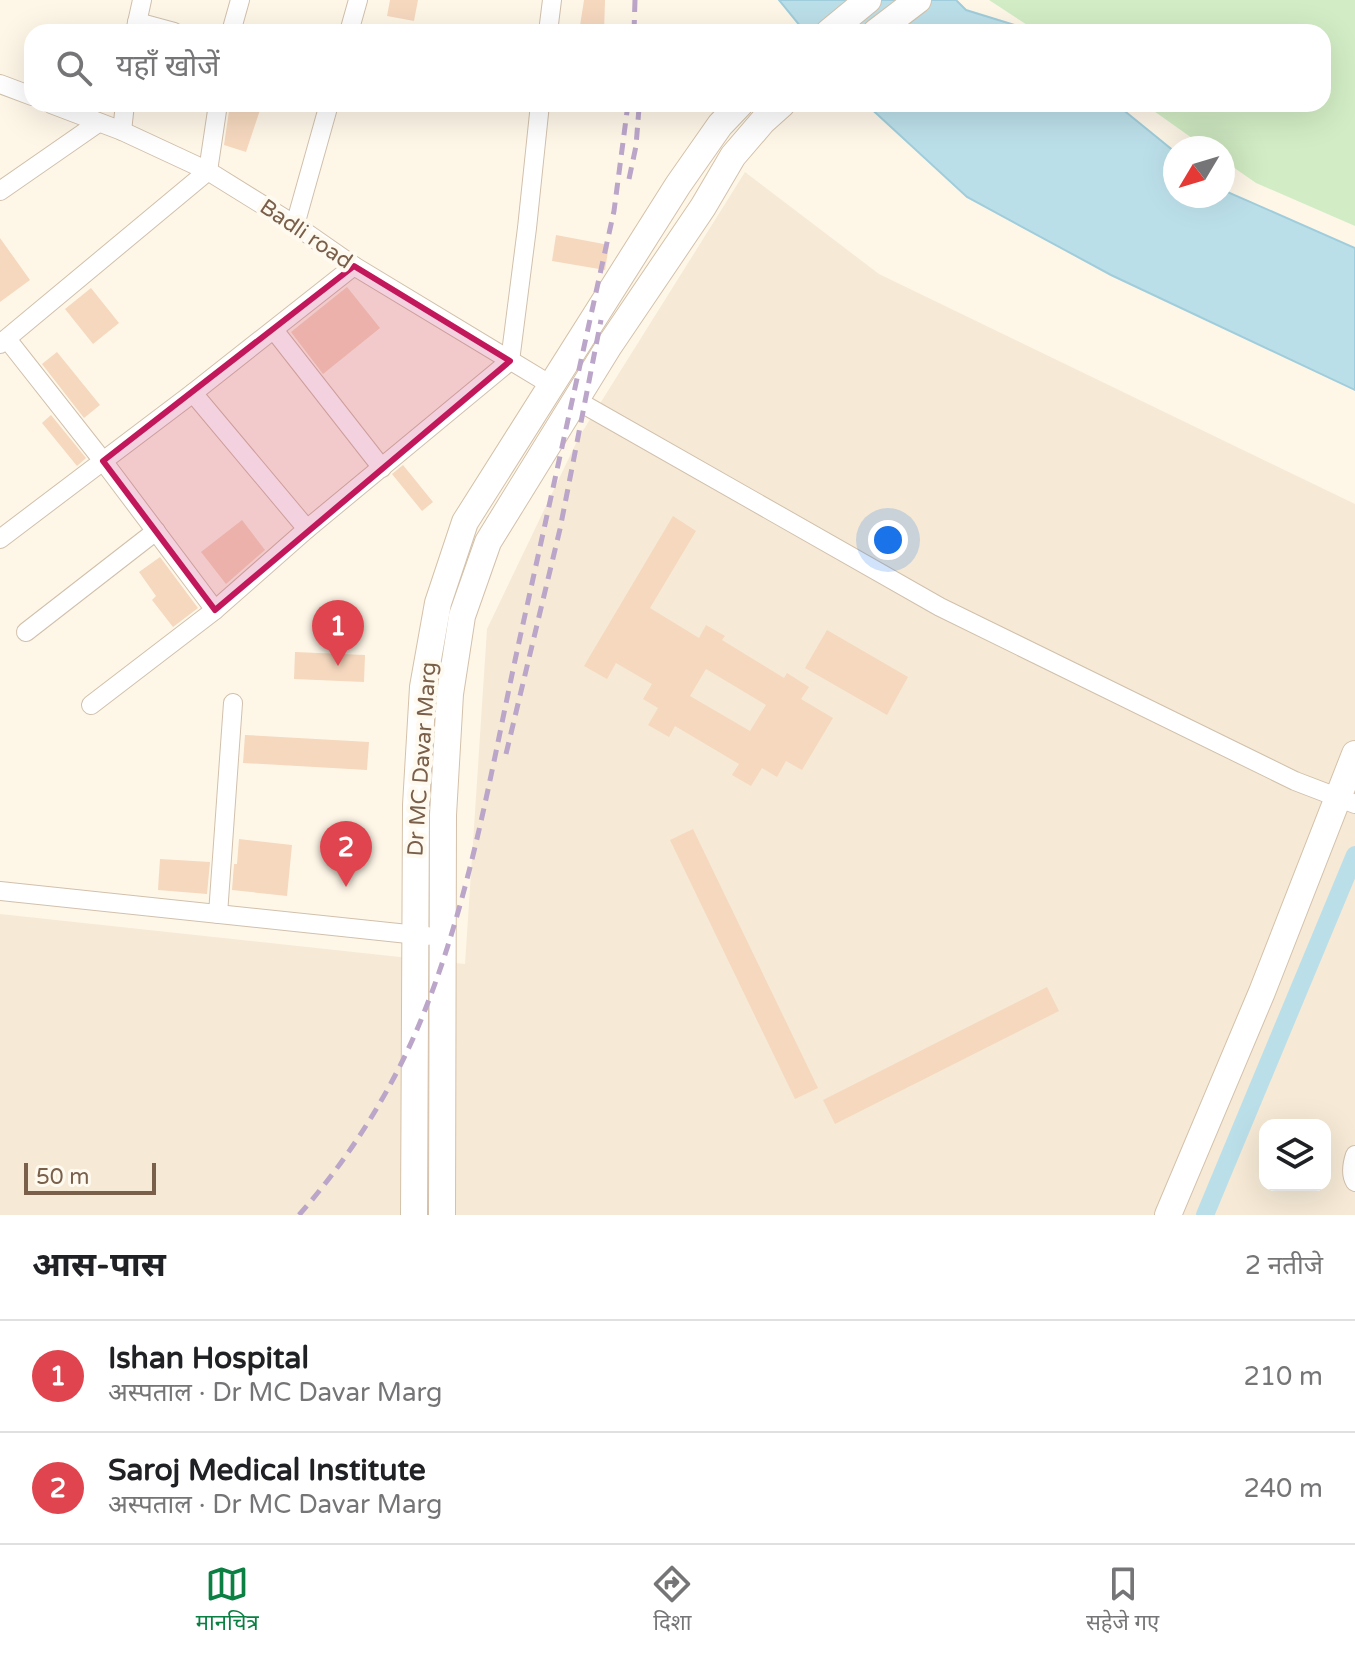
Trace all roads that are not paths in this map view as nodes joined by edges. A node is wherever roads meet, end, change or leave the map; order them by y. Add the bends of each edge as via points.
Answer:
1 (142, 0) edge
2 (240, 0) edge
3 (358, 0) edge
4 (552, 0) edge
5 (868, 0) edge
6 (918, 0) edge
7 (137, 24) edge
8 (233, 24) edge
9 (351, 24) edge
10 (549, 24) edge
11 (839, 24) edge
12 (886, 24) edge
13 (0, 84) edge
14 (24, 93) edge
15 (71, 112) edge
16 (124, 112) edge
17 (217, 112) edge
18 (327, 112) edge
19 (539, 112) edge
20 (732, 112) edge
21 (773, 112) edge
22 (98, 123) junction
23 (122, 131) junction
24 (208, 171) junction
25 (687, 173) junction
26 (0, 191) edge
27 (712, 192) junction
28 (295, 225) junction
29 (354, 266) junction
30 (274, 330) junction
31 (4, 341) edge
32 (510, 361) junction
33 (551, 385) junction
34 (193, 393) junction
35 (576, 400) junction
36 (103, 461) junction
37 (382, 468) junction
38 (307, 529) junction
39 (156, 531) junction
40 (0, 539) edge
41 (215, 610) junction
42 (26, 632) dead end
43 (233, 703) dead end
44 (91, 705) dead end
45 (1355, 754) edge
46 (1342, 799) edge
47 (0, 891) edge
48 (218, 914) junction
49 (415, 934) junction
50 (442, 937) junction
51 (1355, 1155) edge
52 (1355, 1182) edge
53 (414, 1215) edge
54 (442, 1215) edge
55 (1168, 1215) edge

1 - 7 street
2 - 8 street
3 - 9 street
4 - 10 street
5 - 11 street
6 - 12 street
13 - 14 street
15 - 22 street, Badli road
16 - 23 street
17 - 24 street
18 - 28 street
19 - 32 street
20 - 25 street, Dr MC Davar Marg
21 - 27 street via 733,156
22 - 23 street, Badli road
22 - 26 street
23 - 24 street, Badli road
24 - 28 street, Badli road
24 - 31 street
25 - 27 street
25 - 33 street, Dr MC Davar Marg
27 - 35 street
28 - 29 street, Badli road
29 - 30 street
29 - 32 street, Badli road
30 - 34 street
30 - 37 street
31 - 36 street
32 - 33 street, Badli road
32 - 37 street
33 - 49 street, Dr MC Davar Marg via 465,522 438,603 423,687
34 - 36 street
34 - 38 street
35 - 46 street via 940,607 1295,781
35 - 50 street via 488,542 462,616 450,694
36 - 39 street
36 - 40 street
37 - 38 street
38 - 41 street
39 - 41 street
39 - 42 street
41 - 44 street
43 - 48 street
45 - 46 street
46 - 55 street
47 - 48 street
48 - 49 street
49 - 50 street
49 - 53 street, Dr MC Davar Marg
50 - 54 street
51 - 52 street

